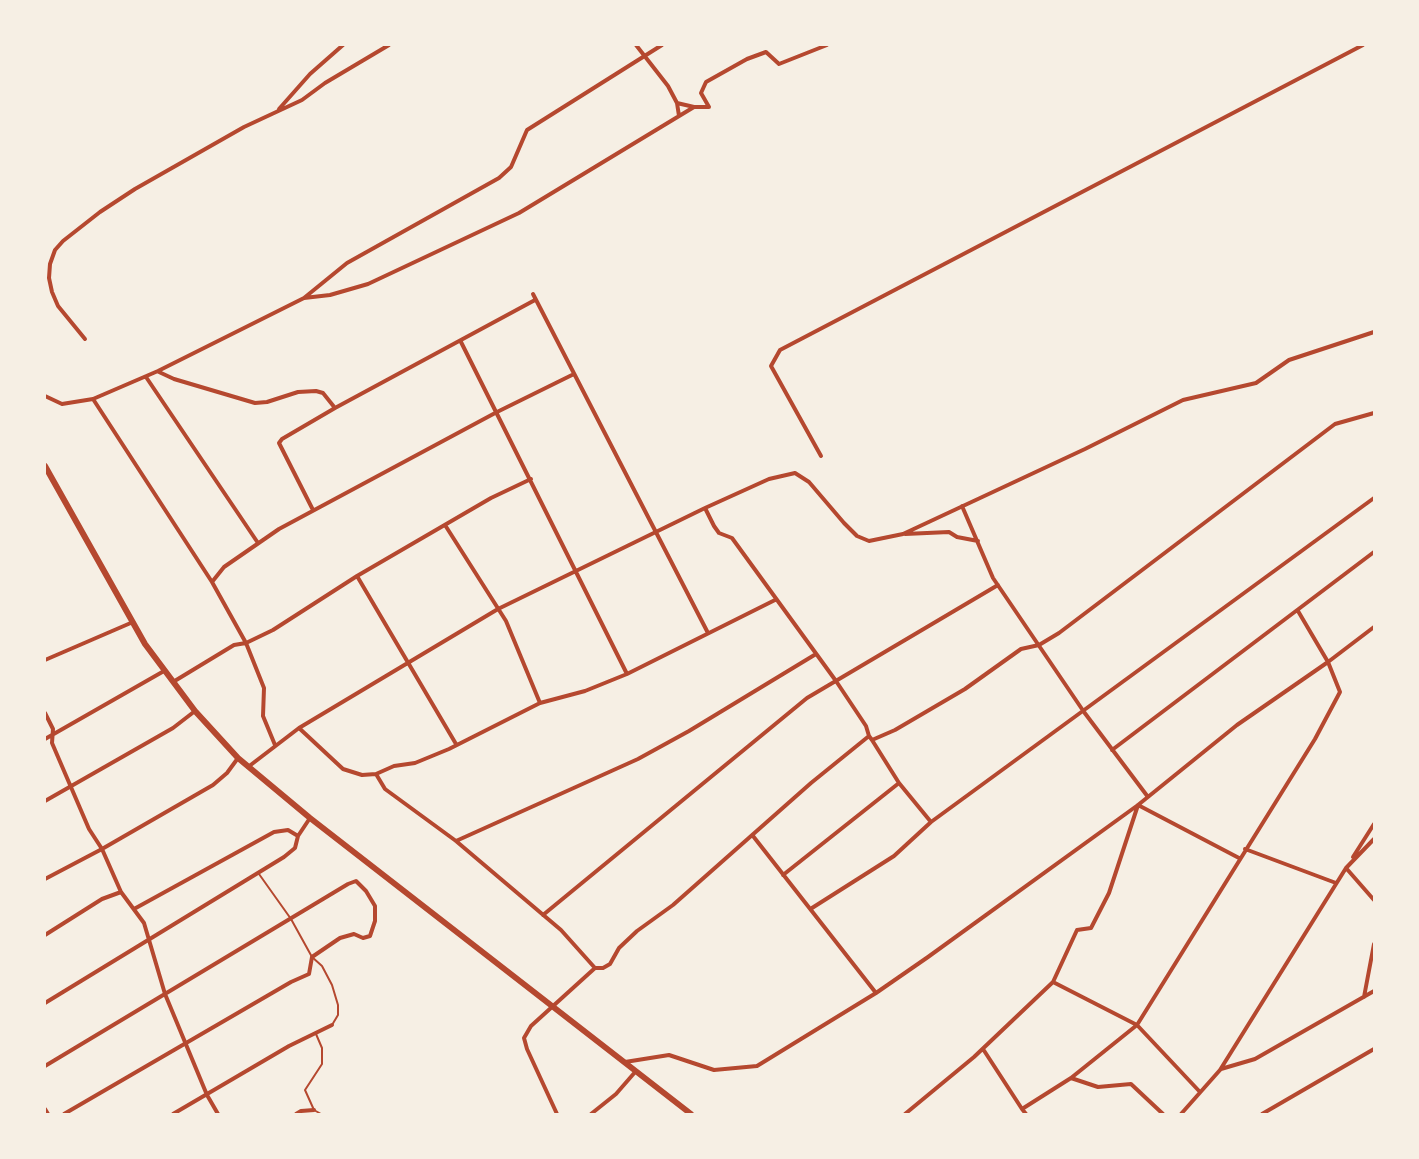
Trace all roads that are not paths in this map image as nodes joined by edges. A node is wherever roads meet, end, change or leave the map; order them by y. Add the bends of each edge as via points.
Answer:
1 (343, 45) edge
2 (389, 45) edge
3 (636, 45) edge
4 (662, 45) edge
5 (827, 45) edge
6 (1363, 45) edge
7 (643, 57) junction
8 (677, 103) junction
9 (694, 107) junction
10 (278, 110) junction
11 (679, 116) junction
12 (533, 294) dead end
13 (304, 298) junction
14 (535, 300) junction
15 (1374, 332) edge
16 (85, 339) dead end
17 (461, 342) junction
18 (158, 372) junction
19 (574, 374) junction
20 (146, 377) junction
21 (45, 396) edge
22 (93, 399) junction
23 (335, 408) junction
24 (497, 412) junction
25 (1374, 412) edge
26 (821, 456) dead end
27 (45, 466) edge
28 (531, 479) junction
29 (1374, 498) edge
30 (962, 506) junction
31 (705, 508) junction
32 (314, 510) junction
33 (445, 525) junction
34 (655, 532) junction
35 (903, 534) junction
36 (978, 541) junction
37 (258, 543) junction
38 (1374, 552) edge
39 (576, 570) junction
40 (357, 576) junction
41 (212, 582) junction
42 (998, 585) junction
43 (775, 600) junction
44 (498, 609) junction
45 (1298, 611) junction
46 (132, 622) junction
47 (1374, 627) edge
48 (708, 633) junction
49 (246, 643) junction
50 (1039, 645) junction
51 (816, 654) junction
52 (45, 660) edge
53 (1328, 662) junction
54 (410, 663) junction
55 (164, 671) junction
56 (627, 674) junction
57 (836, 681) junction
58 (172, 683) junction
59 (540, 703) junction
60 (195, 711) junction
61 (1084, 712) junction
62 (45, 713) edge
63 (298, 728) junction
64 (52, 735) junction
65 (869, 736) junction
66 (45, 739) edge
67 (872, 740) junction
68 (456, 744) junction
69 (275, 745) junction
70 (1112, 750) junction
71 (238, 758) junction
72 (248, 767) junction
73 (376, 774) junction
74 (899, 783) junction
75 (72, 787) junction
76 (1148, 797) junction
77 (45, 802) edge
78 (1138, 805) junction
79 (310, 818) junction
80 (931, 822) junction
81 (1374, 824) edge
82 (298, 836) junction
83 (753, 836) junction
84 (1374, 839) edge
85 (456, 841) junction
86 (102, 849) junction
87 (1245, 849) junction
88 (1239, 858) junction
89 (1349, 864) junction
90 (1346, 868) junction
91 (259, 874) junction
92 (783, 875) junction
93 (45, 879) edge
94 (1336, 883) junction
95 (122, 892) junction
96 (1374, 900) edge
97 (812, 908) junction
98 (134, 909) junction
99 (543, 915) junction
100 (291, 919) junction
101 (45, 935) edge
102 (150, 941) junction
103 (1374, 944) edge
104 (312, 957) junction
105 (596, 968) junction
106 (1053, 982) junction
107 (1374, 991) edge
108 (876, 993) junction
109 (165, 994) junction
110 (1364, 997) junction
111 (45, 1003) edge
112 (552, 1006) junction
113 (332, 1025) joint
114 (1137, 1025) junction
115 (316, 1034) junction
116 (187, 1043) junction
117 (983, 1048) junction
118 (1374, 1048) edge
119 (625, 1062) junction
120 (45, 1066) edge
121 (1220, 1070) junction
122 (636, 1071) junction
123 (1070, 1078) junction
124 (1200, 1092) junction
125 (208, 1095) junction
126 (45, 1109) edge
127 (1022, 1109) junction
128 (314, 1110) junction
129 (593, 1113) edge
130 (48, 1114) edge
131 (64, 1114) edge
132 (173, 1114) edge
133 (218, 1114) edge
134 (296, 1114) edge
135 (321, 1114) edge
136 (557, 1114) edge
137 (691, 1114) edge
138 (905, 1114) edge
139 (1026, 1114) edge
140 (1163, 1114) edge
141 (1181, 1114) edge
142 (1262, 1114) edge

1 - 10 street via 310,74
2 - 10 street via 302,100
3 - 7 street
4 - 7 street
5 - 9 street via 779,64 766,52 747,59 706,82 701,92 709,107
6 - 26 street via 780,350 771,366
7 - 8 street via 658,72
7 - 13 street via 527,130 511,167 499,178 347,263
8 - 9 street
8 - 11 street
9 - 11 street
10 - 16 street via 128,194 73,232 55,250 49,278 52,292 58,306
11 - 13 street via 519,213 368,284 330,295
12 - 14 street
13 - 18 street
14 - 17 street
14 - 19 street
15 - 30 street via 1289,360 1256,382 1183,400
17 - 23 street
17 - 24 street
18 - 20 street
18 - 23 street via 255,403 316,391
19 - 24 street
19 - 34 street
20 - 22 street
20 - 37 street
21 - 22 street via 62,404
22 - 41 street
23 - 32 street via 279,443
24 - 28 street
24 - 32 street
25 - 50 street via 1336,424
27 - 46 highway
28 - 33 street
28 - 39 street
29 - 61 street
30 - 35 street
30 - 36 street
31 - 34 street
31 - 35 street via 769,479 795,473 809,482 857,536 869,540
31 - 43 street via 719,533 732,538
32 - 37 street
33 - 40 street
33 - 44 street
34 - 39 street
34 - 48 street
35 - 36 street via 949,532
36 - 42 street
37 - 41 street via 224,567
38 - 45 street
39 - 44 street
39 - 56 street
40 - 49 street via 273,630
40 - 54 street
41 - 49 street
42 - 50 street
42 - 57 street
43 - 48 street
43 - 51 street
44 - 54 street
44 - 59 street via 512,634
45 - 53 street
45 - 70 street
46 - 52 street
46 - 55 highway
47 - 53 street
48 - 56 street
49 - 58 street via 234,645
49 - 69 street via 264,688 263,716
50 - 61 street
50 - 67 street via 1021,648 964,689 896,730
51 - 57 street
51 - 85 street via 638,759
53 - 76 street via 1238,725
53 - 87 street via 1340,692
54 - 63 street
54 - 68 street
55 - 58 highway
55 - 64 street
56 - 59 street via 585,692
57 - 65 street via 866,726
57 - 99 street via 807,698
58 - 60 highway
59 - 68 street
60 - 71 highway
60 - 75 street via 173,728
61 - 70 street
61 - 80 street
62 - 64 street via 53,729
63 - 69 street
63 - 73 street via 344,769 362,775
64 - 66 street
64 - 75 street via 52,743
65 - 67 street
65 - 83 street
67 - 74 street
68 - 73 street via 415,763 394,766
69 - 72 street
70 - 76 street
71 - 72 highway
71 - 86 street via 228,773 213,785
72 - 79 highway
73 - 85 street via 385,788
74 - 80 street
74 - 92 street
75 - 77 street
75 - 86 street via 89,829
76 - 78 street
78 - 88 street
78 - 106 street via 1109,892 1091,928 1076,930
78 - 108 street
79 - 82 street
79 - 112 highway
80 - 97 street via 894,856
81 - 89 street
82 - 91 street via 295,848
82 - 98 street via 288,830 274,832
83 - 92 street
83 - 105 street via 673,905 637,931 619,948 610,964
84 - 89 street
85 - 99 street
86 - 93 street
86 - 95 street
87 - 88 street
87 - 94 street
88 - 114 street
89 - 90 street
90 - 94 street
90 - 96 street
91 - 100 lane
91 - 102 street
92 - 97 street
94 - 121 street
95 - 98 street
95 - 101 street via 102,899
97 - 108 street
98 - 102 street via 144,923
99 - 105 street
100 - 104 lane
100 - 104 street via 356,881 375,906 370,936 363,938 354,934 340,938
100 - 109 street
102 - 109 street
102 - 111 street
103 - 110 street
104 - 113 lane via 322,966 338,1005 338,1015
104 - 116 street via 309,974
105 - 112 street
106 - 114 street
106 - 117 street
107 - 110 street
108 - 119 street via 757,1066 714,1070 669,1055
109 - 116 street
109 - 120 street
110 - 121 street via 1255,1058
112 - 119 highway
112 - 136 street via 531,1026 524,1038
113 - 115 street
114 - 123 street
114 - 124 street
115 - 125 street via 289,1046
115 - 128 lane via 322,1048 322,1064 306,1090
116 - 125 street
116 - 131 street
117 - 127 street
117 - 138 street
118 - 142 street
119 - 122 highway
121 - 124 street
122 - 129 street
122 - 137 highway
123 - 127 street
123 - 140 street via 1098,1087 1131,1084
124 - 141 street
125 - 132 street
125 - 133 street
126 - 130 street
127 - 139 street
128 - 134 street
128 - 135 lane

